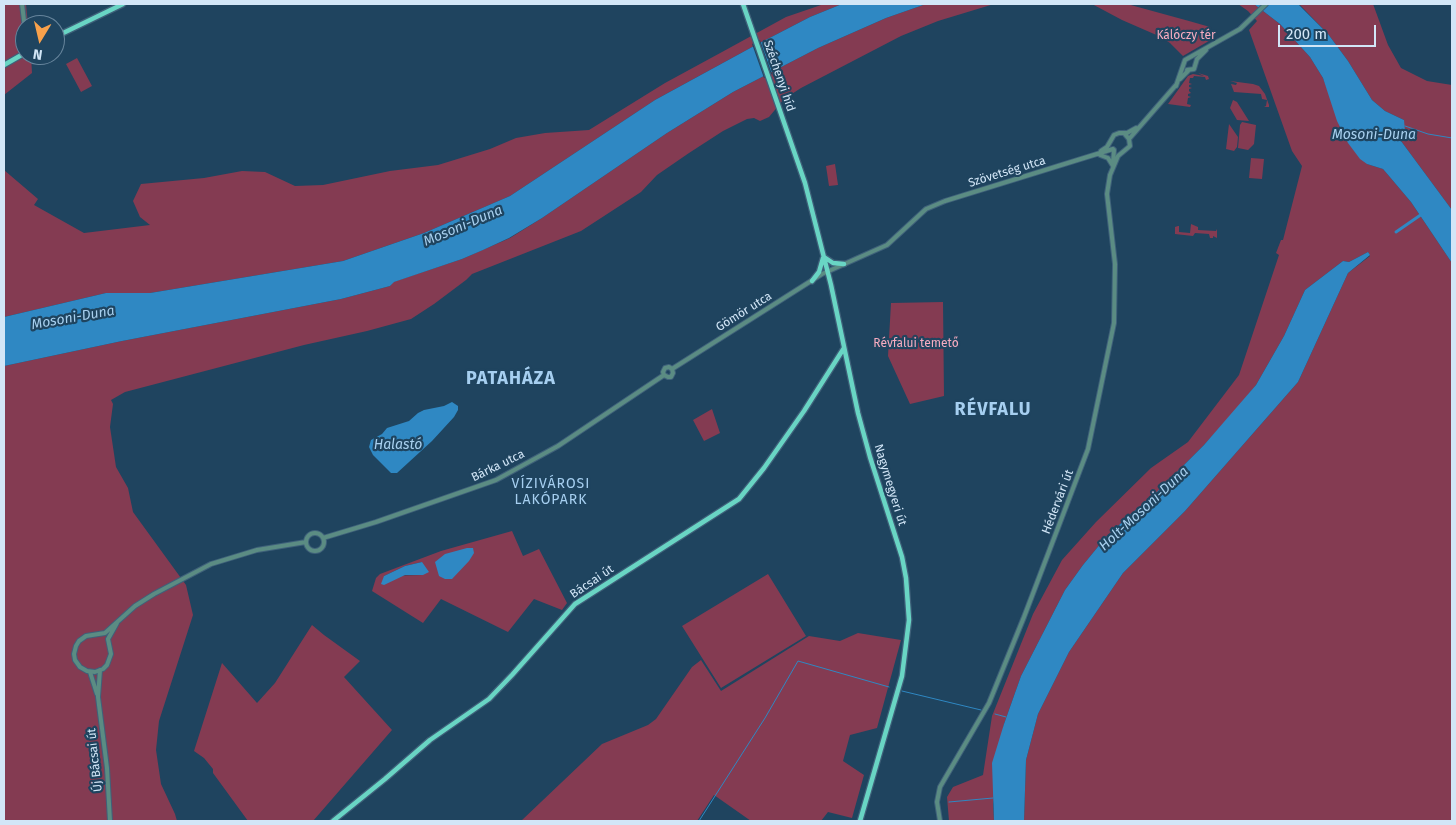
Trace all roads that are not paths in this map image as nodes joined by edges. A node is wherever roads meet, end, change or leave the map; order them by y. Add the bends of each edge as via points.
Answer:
1 (123, 4) edge
2 (742, 4) edge
3 (1266, 4) edge
4 (65, 32) edge
5 (1211, 45) junction
6 (15, 59) edge
7 (1188, 59) junction
8 (1196, 63) junction
9 (4, 65) edge
10 (1184, 66) junction
11 (1189, 70) junction
12 (1176, 86) junction
13 (1138, 127) junction
14 (1124, 134) junction
15 (1129, 139) junction
16 (1110, 142) junction
17 (1114, 150) junction
18 (1122, 152) junction
19 (796, 154) joint
20 (1096, 155) junction
21 (1112, 167) junction
22 (892, 241) joint
23 (824, 255) junction
24 (844, 264) junction
25 (827, 272) junction
26 (812, 281) junction
27 (844, 348) junction
28 (672, 369) junction
29 (664, 375) junction
30 (323, 538) junction
31 (306, 542) junction
32 (117, 623) junction
33 (95, 635) junction
34 (109, 645) junction
35 (100, 670) junction
36 (90, 672) junction
37 (98, 697) junction
38 (110, 821) edge
39 (333, 821) edge
40 (860, 821) edge
41 (940, 821) edge

1 - 4 main road
2 - 19 main road, Széchenyi híd
3 - 5 street via 1246,24
5 - 7 street
5 - 8 street
6 - 9 main road
7 - 8 street
7 - 10 street
8 - 11 street
10 - 11 street
10 - 12 street
11 - 12 street
12 - 13 street
13 - 14 street
13 - 15 street
14 - 15 street
14 - 16 street via 1114,135
15 - 18 street via 1128,148
16 - 17 street
16 - 20 street, Szövetség utca
17 - 18 street
17 - 20 street, Szövetség utca
17 - 21 street, Hédervári út
18 - 21 street, Hédervári út
19 - 23 main road, Nagymegyeri út
20 - 21 street via 1108,158
20 - 22 street, Szövetség utca via 944,201 926,209
21 - 41 street, Hédervári út via 1106,194 1114,264 1114,323 1088,448 989,704 940,788 937,802
22 - 24 street, Gömör utca
23 - 24 main road via 832,264
23 - 25 main road, Nagymegyeri út
23 - 26 main road via 819,272
24 - 25 street, Gömör utca
25 - 26 street, Gömör utca
25 - 27 main road, Nagymegyeri út
26 - 28 street, Gömör utca
27 - 39 main road, Bácsai út via 740,499 575,604 489,699 430,740
27 - 40 main road, Nagymegyeri út via 870,457 902,557 910,615 902,676
28 - 29 street via 665,368
28 - 29 street via 671,376
29 - 30 street, Bárka utca via 558,446 496,480
30 - 31 street via 312,533
30 - 31 street via 323,546 316,550 308,548
31 - 32 street via 257,550 211,564 149,597
32 - 33 street, Új Bácsai út via 106,633
32 - 34 street, Új Bácsai út via 108,639
33 - 34 street
33 - 36 street, Új Bácsai út via 81,639 74,651 78,665
34 - 35 street, Új Bácsai út via 110,660
35 - 36 street
35 - 37 street, Új Bácsai út
36 - 37 street, Új Bácsai út
37 - 38 street, Új Bácsai út

